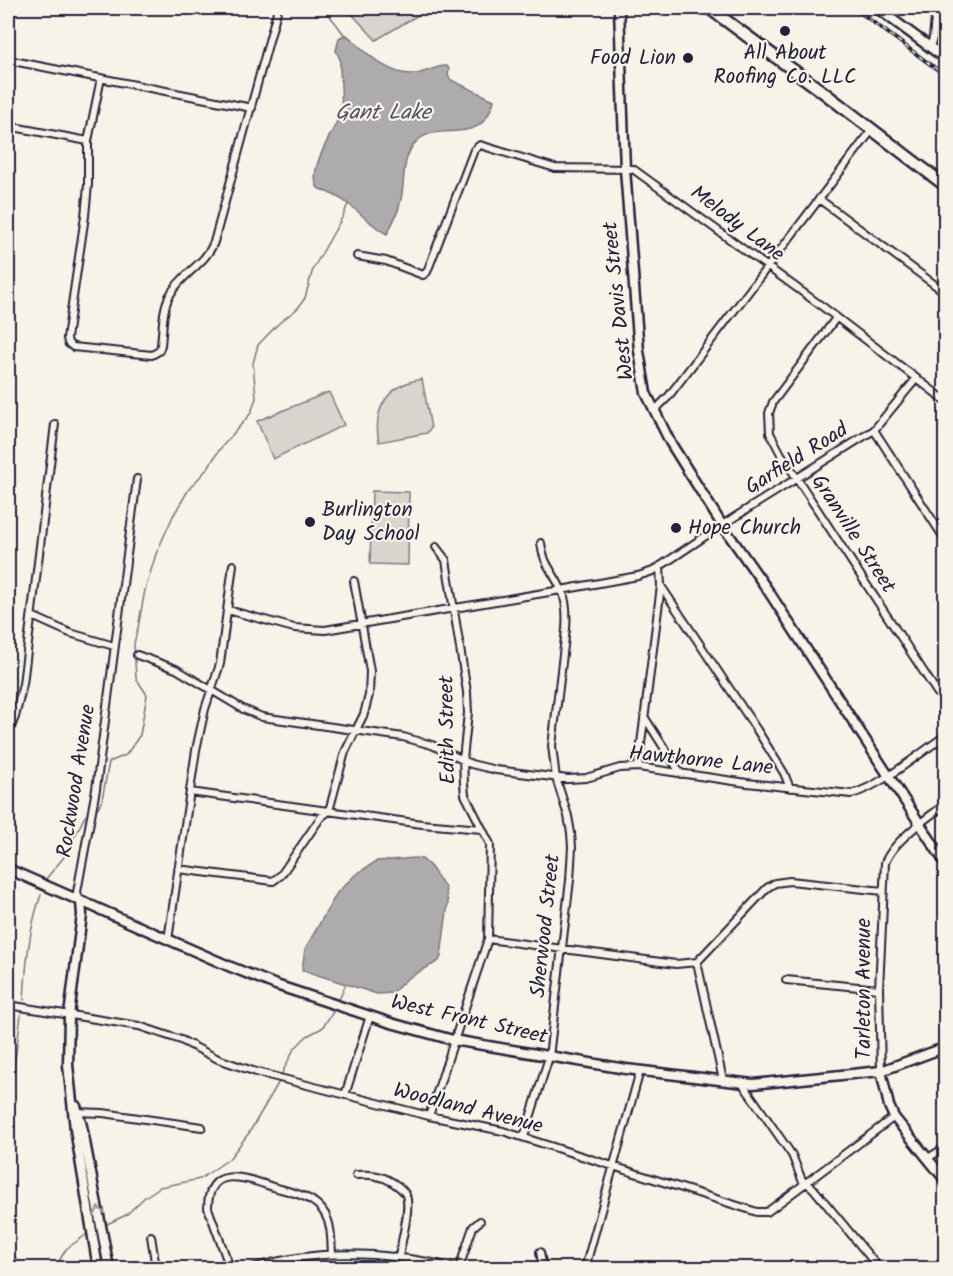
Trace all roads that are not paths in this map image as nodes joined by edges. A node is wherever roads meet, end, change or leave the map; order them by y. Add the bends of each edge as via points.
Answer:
1 (278, 8) edge
2 (619, 8) edge
3 (709, 8) edge
4 (877, 8) edge
5 (936, 8) edge
6 (930, 47) junction
7 (945, 59) edge
8 (8, 60) edge
9 (101, 78) junction
10 (252, 108) junction
11 (8, 126) edge
12 (872, 130) junction
13 (88, 141) junction
14 (625, 169) junction
15 (945, 186) edge
16 (819, 199) junction
17 (357, 256) dead end
18 (766, 267) junction
19 (945, 293) edge
20 (836, 318) junction
21 (916, 380) junction
22 (945, 401) edge
23 (654, 411) junction
24 (55, 424) dead end
25 (874, 430) junction
26 (797, 478) junction
27 (137, 479) dead end
28 (722, 525) junction
29 (945, 541) edge
30 (542, 543) dead end
31 (436, 547) dead end
32 (233, 565) dead end
33 (660, 566) junction
34 (354, 581) dead end
35 (661, 586) junction
36 (561, 590) junction
37 (453, 609) junction
38 (228, 610) junction
39 (32, 616) junction
40 (362, 625) junction
41 (114, 646) junction
42 (137, 655) dead end
43 (212, 689) junction
44 (945, 706) edge
45 (644, 718) junction
46 (355, 730) junction
47 (8, 734) edge
48 (945, 735) edge
49 (463, 759) junction
50 (638, 767) junction
51 (681, 774) junction
52 (888, 775) junction
53 (556, 778) junction
54 (790, 788) junction
55 (190, 792) junction
56 (945, 804) edge
57 (329, 811) junction
58 (921, 824) junction
59 (482, 829) junction
60 (945, 864) edge
61 (8, 869) edge
62 (178, 869) junction
63 (883, 891) junction
64 (81, 902) junction
65 (488, 939) junction
66 (168, 940) junction
67 (561, 948) junction
68 (697, 962) junction
69 (786, 980) dead end
70 (879, 990) junction
71 (8, 1005) edge
72 (69, 1015) junction
73 (370, 1016) junction
74 (453, 1040) junction
75 (945, 1047) edge
76 (549, 1057) junction
77 (640, 1071) junction
78 (881, 1071) junction
79 (723, 1080) junction
80 (742, 1083) junction
81 (345, 1095) junction
82 (76, 1112) junction
83 (429, 1116) junction
84 (894, 1117) junction
85 (202, 1127) dead end
86 (524, 1137) junction
87 (945, 1147) edge
88 (928, 1158) junction
89 (614, 1167) junction
90 (356, 1175) dead end
91 (945, 1180) edge
92 (807, 1183) junction
93 (480, 1221) dead end
94 (151, 1236) dead end
95 (540, 1252) dead end
96 (332, 1254) junction
97 (399, 1257) junction
98 (98, 1269) edge
99 (109, 1269) edge
100 (156, 1269) edge
101 (230, 1269) edge
102 (253, 1269) edge
103 (458, 1269) edge
104 (541, 1269) edge
105 (585, 1269) edge
106 (879, 1269) edge

1 - 10 street
2 - 14 street, West Davis Street
3 - 12 highway
4 - 6 street
5 - 6 street
6 - 7 street
8 - 9 street
9 - 10 street
9 - 13 street
10 - 13 street via 214,242 209,253 170,295 156,354 79,348 68,343 86,206
11 - 13 street
12 - 15 highway
12 - 16 street
14 - 17 street, Melody Lane via 555,168 480,146 474,150 423,275 386,261
14 - 18 street, Melody Lane via 633,169 652,182
14 - 23 street, West Davis Street via 639,351 646,393
16 - 18 street
16 - 19 street
18 - 20 street, Melody Lane
18 - 23 street
20 - 21 street, Melody Lane
20 - 26 street, Granville Street via 776,396 769,413 770,433
21 - 22 street, Melody Lane
21 - 25 street, Garfield Road
23 - 28 street, West Davis Street
24 - 39 street
25 - 26 street, Garfield Road
25 - 29 street
26 - 28 street, Garfield Road
26 - 44 street, Granville Street
27 - 41 street, Rockwood Avenue
28 - 33 street, Garfield Road
28 - 52 street, West Davis Street
30 - 36 street, Sherwood Street via 542,557
31 - 37 street, Edith Street via 446,560
32 - 38 street
33 - 35 street
33 - 36 street, Garfield Road via 638,576
34 - 40 street
35 - 45 street
35 - 54 street via 757,730
36 - 37 street, Garfield Road
36 - 53 street, Sherwood Street via 566,629 552,746
37 - 40 street, Garfield Road
37 - 49 street, Edith Street via 467,701
38 - 40 street, Garfield Road via 306,630
38 - 43 street
39 - 41 street
39 - 47 street via 20,702
40 - 46 street via 371,682 367,705
41 - 64 street, Rockwood Avenue via 96,789 77,891
42 - 43 street, Hawthorne Lane via 176,669
43 - 46 street, Hawthorne Lane via 262,717
43 - 55 street via 200,729
45 - 50 street
45 - 51 street
46 - 49 street, Hawthorne Lane via 418,741
46 - 57 street via 340,764
48 - 52 street, Hawthorne Lane
49 - 53 street, Hawthorne Lane via 496,770
49 - 59 street, Edith Street via 465,795
50 - 51 street, Hawthorne Lane
50 - 53 street, Hawthorne Lane via 586,778
51 - 54 street, Hawthorne Lane
52 - 54 street, Hawthorne Lane via 851,794
52 - 58 street, West Davis Street
53 - 67 street, Sherwood Street via 568,816 572,847
55 - 57 street
55 - 62 street
56 - 58 street, Tarleton Avenue
57 - 59 street
57 - 62 street via 273,881
58 - 60 street, West Davis Street
58 - 63 street, Tarleton Avenue via 887,856
59 - 65 street, Edith Street via 490,844
61 - 64 street, West Front Street
62 - 66 street
63 - 68 street via 790,881 775,883
63 - 70 street, Tarleton Avenue
64 - 66 street, West Front Street
64 - 72 street, Rockwood Avenue
65 - 67 street
65 - 74 street, Edith Street
66 - 73 street, West Front Street via 276,985
67 - 68 street via 676,964
67 - 76 street, Sherwood Street
68 - 79 street
69 - 70 street
70 - 78 street, Tarleton Avenue
71 - 72 street, Woodland Avenue
72 - 81 street, Woodland Avenue via 150,1029 218,1059
72 - 82 street, Rockwood Avenue via 68,1050
73 - 74 street, West Front Street
73 - 81 street
74 - 76 street, West Front Street
74 - 83 street, Edith Street
75 - 78 street, West Front Street
76 - 77 street, West Front Street
76 - 86 street, Sherwood Street
77 - 79 street, West Front Street
77 - 89 street
78 - 80 street, West Front Street
78 - 84 street, Tarleton Avenue
79 - 80 street, West Front Street
80 - 92 street
81 - 83 street, Woodland Avenue
82 - 85 street
82 - 98 street, Rockwood Avenue
99 -> 82 street, Rockwood Avenue
83 - 86 street, Woodland Avenue
84 - 88 street, Tarleton Avenue
84 - 92 street, Woodland Avenue
86 - 89 street, Woodland Avenue
87 - 88 street
88 - 91 street, Tarleton Avenue
89 - 92 street, Woodland Avenue via 757,1212 767,1212
89 - 105 street
90 - 97 street via 381,1176 401,1188 406,1196
92 - 106 street
93 - 103 street via 473,1227
94 - 100 street
95 - 104 street
96 - 97 street
96 - 101 street via 326,1214 314,1202 234,1176 219,1181 208,1201
96 - 102 street via 282,1260
97 - 103 street

